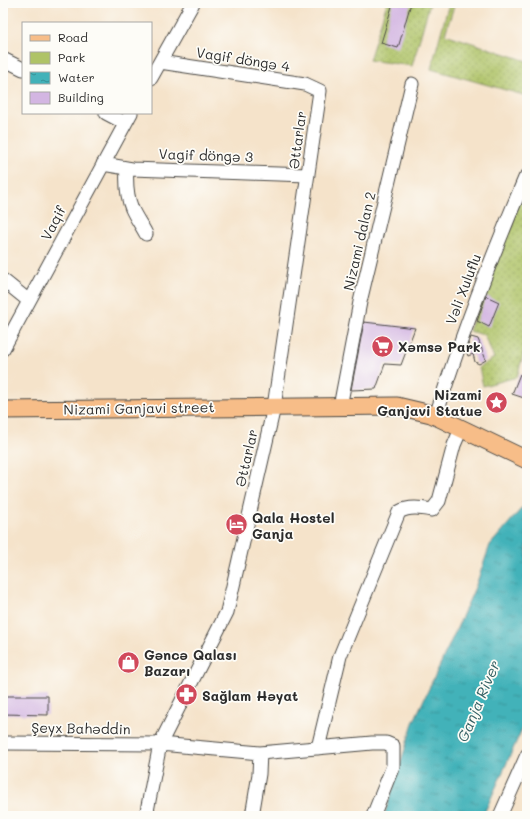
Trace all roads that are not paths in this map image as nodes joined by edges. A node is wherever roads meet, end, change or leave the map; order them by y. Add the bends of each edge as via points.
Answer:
1 (193, 3) edge
2 (3, 59) edge
3 (160, 62) junction
4 (22, 68) edge
5 (152, 76) edge
6 (412, 84) dead end
7 (320, 91) joint
8 (110, 114) edge
9 (128, 118) edge
10 (103, 164) junction
11 (127, 168) junction
12 (308, 175) junction
13 (527, 176) edge
14 (146, 234) dead end
15 (3, 280) edge
16 (29, 301) junction
17 (3, 349) edge
18 (340, 406) junction
19 (274, 407) junction
20 (3, 410) edge
21 (436, 416) junction
22 (464, 431) junction
23 (527, 460) edge
24 (3, 743) edge
25 (160, 744) junction
26 (318, 748) junction
27 (260, 753) junction
28 (527, 755) edge
29 (146, 816) edge
30 (252, 816) edge
31 (373, 816) edge
32 (500, 816) edge

1 - 3 street
2 - 4 street
3 - 5 street
3 - 7 street, Vagif döngə 4 via 305,84
6 - 18 street, Nizami dalan 2 via 360,302
7 - 12 street, Əttarlar
8 - 9 street
9 - 10 street, Vaqif
10 - 11 street, Vagif döngə 3
10 - 16 street, Vaqif
11 - 12 street, Vagif döngə 3
11 - 14 street via 130,201
12 - 19 street, Əttarlar
13 - 21 street, Vəli Xuluflu via 498,242
15 - 16 street
16 - 17 street, Vaqif
18 - 19 main road, Nizami Ganjavi street
18 - 21 main road, Nizami Ganjavi street via 397,406
19 - 20 main road, Nizami Ganjavi street
19 - 25 street, Əttarlar via 227,612
21 - 22 main road, Nizami Ganjavi street
22 - 23 main road, Nizami Ganjavi street
22 - 26 street via 454,445 439,501 432,510 418,508 399,512 340,656
24 - 25 street, Şeyx Bahəddin
25 - 27 street, Şeyx Bahəddin
25 - 29 street, Əttarlar
26 - 27 street, Şeyx Bahəddin
26 - 31 street, Şeyx Bahəddin via 372,743 393,746 393,766
27 - 30 street
28 - 32 street

